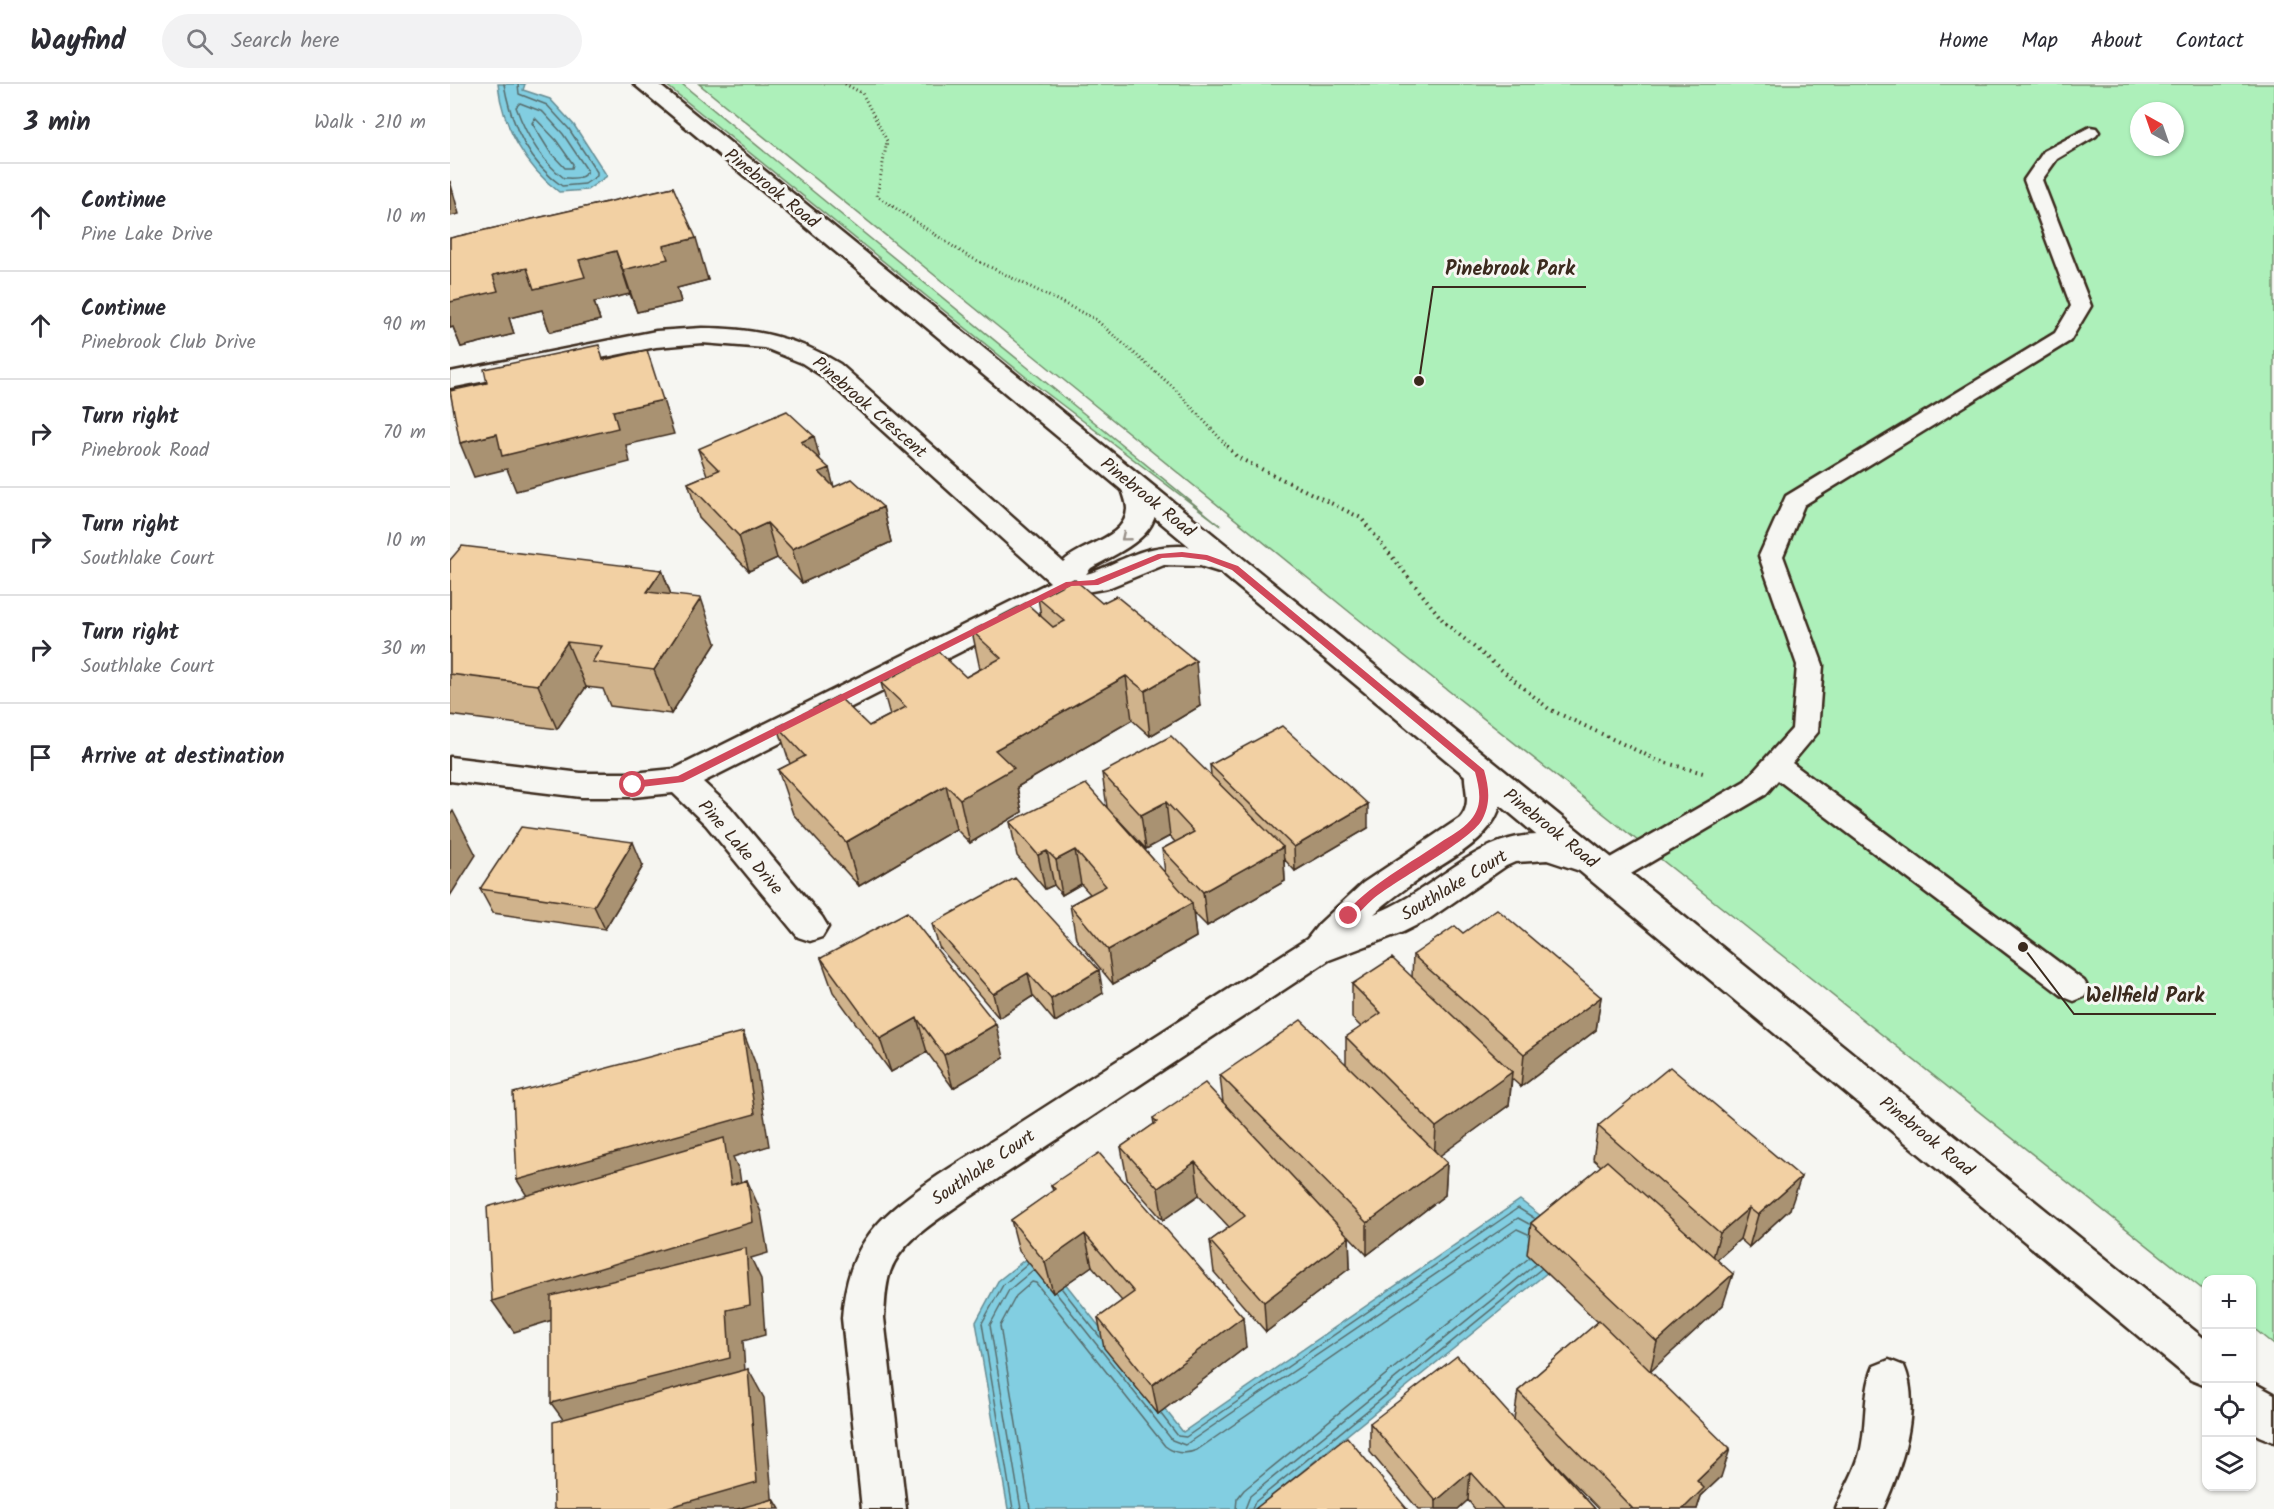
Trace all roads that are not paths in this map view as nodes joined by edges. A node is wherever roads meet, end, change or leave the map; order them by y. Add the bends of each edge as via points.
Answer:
1 (645, 84) edge
2 (2090, 132) dead end
3 (450, 380) edge
4 (1135, 486) junction
5 (1235, 568) junction
6 (1070, 584) junction
7 (1776, 765) junction
8 (450, 769) edge
9 (1480, 770) junction
10 (680, 780) junction
11 (1601, 869) junction
12 (810, 927) dead end
13 (1316, 950) junction
14 (2074, 989) dead end
15 (2202, 1363) edge
16 (1889, 1380) dead end
17 (2256, 1406) edge
18 (2274, 1421) edge
19 (884, 1509) edge
20 (1858, 1509) edge

1 - 4 street, Pinebrook Road
2 - 7 lane via 2050,155 2033,180 2081,306 2063,337 1794,501 1771,556 1809,665 1805,732
3 - 6 street, Pinebrook Crescent via 679,337 726,335 780,343 800,350 831,370
4 - 5 street, Pinebrook Road
4 -> 6 street via 1142,504 1138,524 1118,543 1080,561 1070,571
5 - 6 street via 1207,558 1172,554 1141,562 1095,583
5 - 9 street, Pinebrook Road
6 - 10 street
7 - 11 lane via 1755,788
7 - 14 lane
8 - 10 street via 581,785
9 - 11 street, Pinebrook Road
9 - 13 street, Southlake Court via 1484,796 1477,820 1370,896
10 - 12 street, Pine Lake Drive via 718,816
11 - 13 street, Southlake Court via 1568,852 1547,847 1510,850 1417,909
11 - 15 street, Pinebrook Road
13 - 19 street, Southlake Court via 953,1186 897,1227 872,1262 866,1280 863,1318
16 - 20 street via 1888,1420 1880,1463
17 - 18 street

